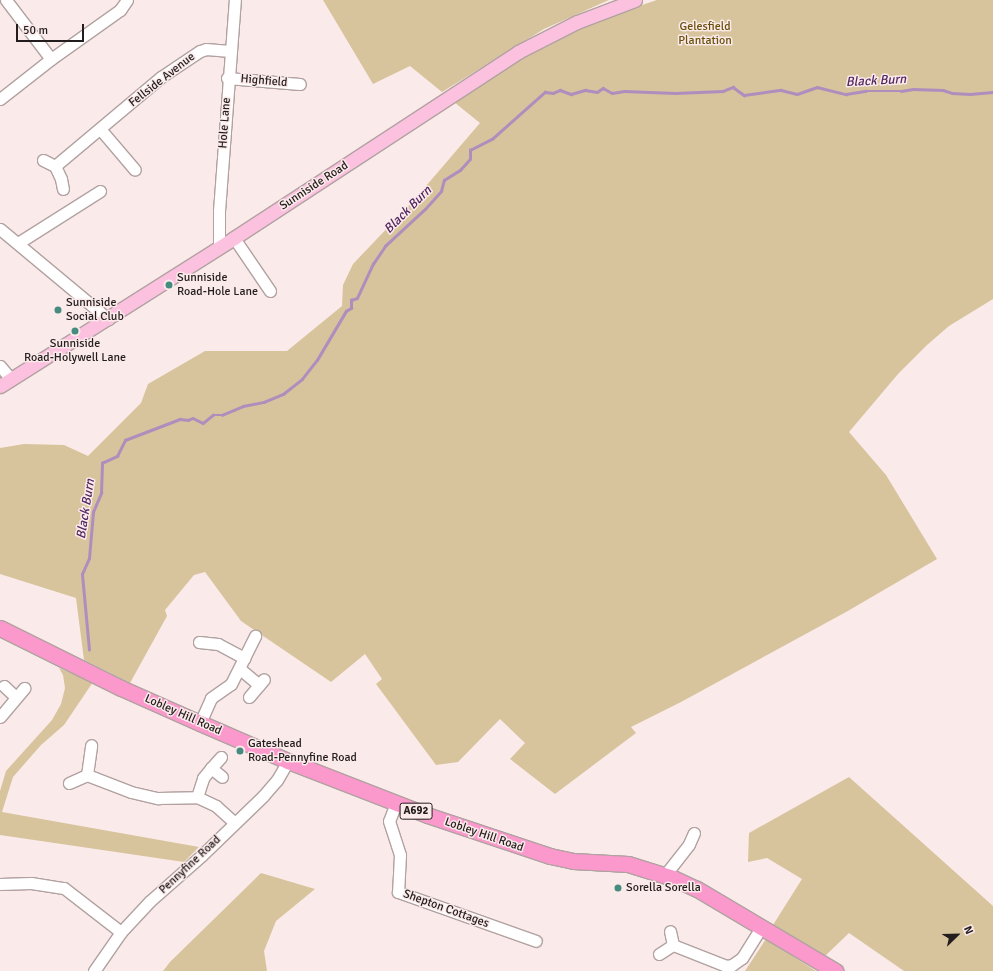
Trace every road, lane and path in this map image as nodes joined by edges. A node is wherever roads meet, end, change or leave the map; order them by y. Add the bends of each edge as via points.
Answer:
1 (6, 0) edge
2 (126, 0) edge
3 (235, 0) edge
4 (635, 0) edge
5 (230, 51) junction
6 (51, 58) junction
7 (228, 78) junction
8 (300, 84) dead end
9 (1, 96) edge
10 (101, 130) junction
11 (43, 160) dead end
12 (55, 166) junction
13 (135, 170) dead end
14 (63, 189) dead end
15 (100, 191) dead end
16 (0, 229) edge
17 (234, 238) junction
18 (18, 243) junction
19 (219, 247) junction
20 (270, 291) dead end
21 (108, 319) junction
22 (0, 366) edge
23 (11, 379) junction
24 (0, 386) edge
25 (0, 628) edge
26 (255, 636) dead end
27 (199, 642) dead end
28 (244, 658) junction
29 (240, 669) junction
30 (4, 686) dead end
31 (24, 688) dead end
32 (249, 696) dead end
33 (16, 697) junction
34 (0, 716) edge
35 (200, 723) junction
36 (91, 745) dead end
37 (221, 757) dead end
38 (288, 761) junction
39 (211, 768) junction
40 (87, 774) junction
41 (222, 777) dead end
42 (69, 783) dead end
43 (197, 798) junction
44 (396, 803) junction
45 (235, 823) junction
46 (694, 833) dead end
47 (665, 875) junction
48 (0, 884) edge
49 (761, 927) junction
50 (670, 930) dead end
51 (121, 932) junction
52 (536, 941) dead end
53 (672, 945) junction
54 (659, 954) dead end
55 (94, 971) edge
56 (835, 971) edge

1 - 6 street
2 - 6 street via 120,10
3 - 5 street, Hole Lane
4 - 17 main road, Sunniside Road via 577,22 518,52
5 - 7 street, Hole Lane
5 - 10 street, Fellside Avenue via 200,51 161,78
6 - 9 street
7 - 8 street, Highfield
7 - 19 street, Hole Lane
10 - 12 street, Fellside Avenue
10 - 13 street
11 - 12 street
12 - 14 street
15 - 18 street
16 - 18 street
17 - 19 main road, Sunniside Road
17 - 20 street
18 - 21 street
19 - 21 main road, Sunniside Road
21 - 23 main road, Sunniside Road
22 - 23 street
23 - 24 main road, Sunniside Road
25 - 35 highway, Lobley Hill Road / A692 via 121,688
26 - 28 street
27 - 28 street via 218,644
28 - 29 street
29 - 32 street via 261,682
29 - 35 street via 229,687 211,698
30 - 33 street
31 - 33 street
33 - 34 street
35 - 38 highway, Lobley Hill Road / A692
36 - 40 street
37 - 39 street
38 - 44 highway, Lobley Hill Road / A692
38 - 45 street, Pennyfine Road via 277,780
39 - 41 street
39 - 43 street via 203,778
40 - 42 street
40 - 43 street via 131,792 158,798
43 - 45 street via 216,806
44 - 47 highway, Lobley Hill Road / A692 via 550,856 573,861 628,864
44 - 52 street, Shepton Cottages via 389,821 400,855 398,892
45 - 51 street, Pennyfine Road via 150,901
46 - 47 street via 689,844
47 - 49 highway, Lobley Hill Road / A692 via 697,889
48 - 51 street via 30,883 64,888
49 - 53 street via 742,958 732,965 726,966
49 - 56 highway, Lobley Hill Road / A692
50 - 53 street
51 - 55 street, Pennyfine Road
53 - 54 street

